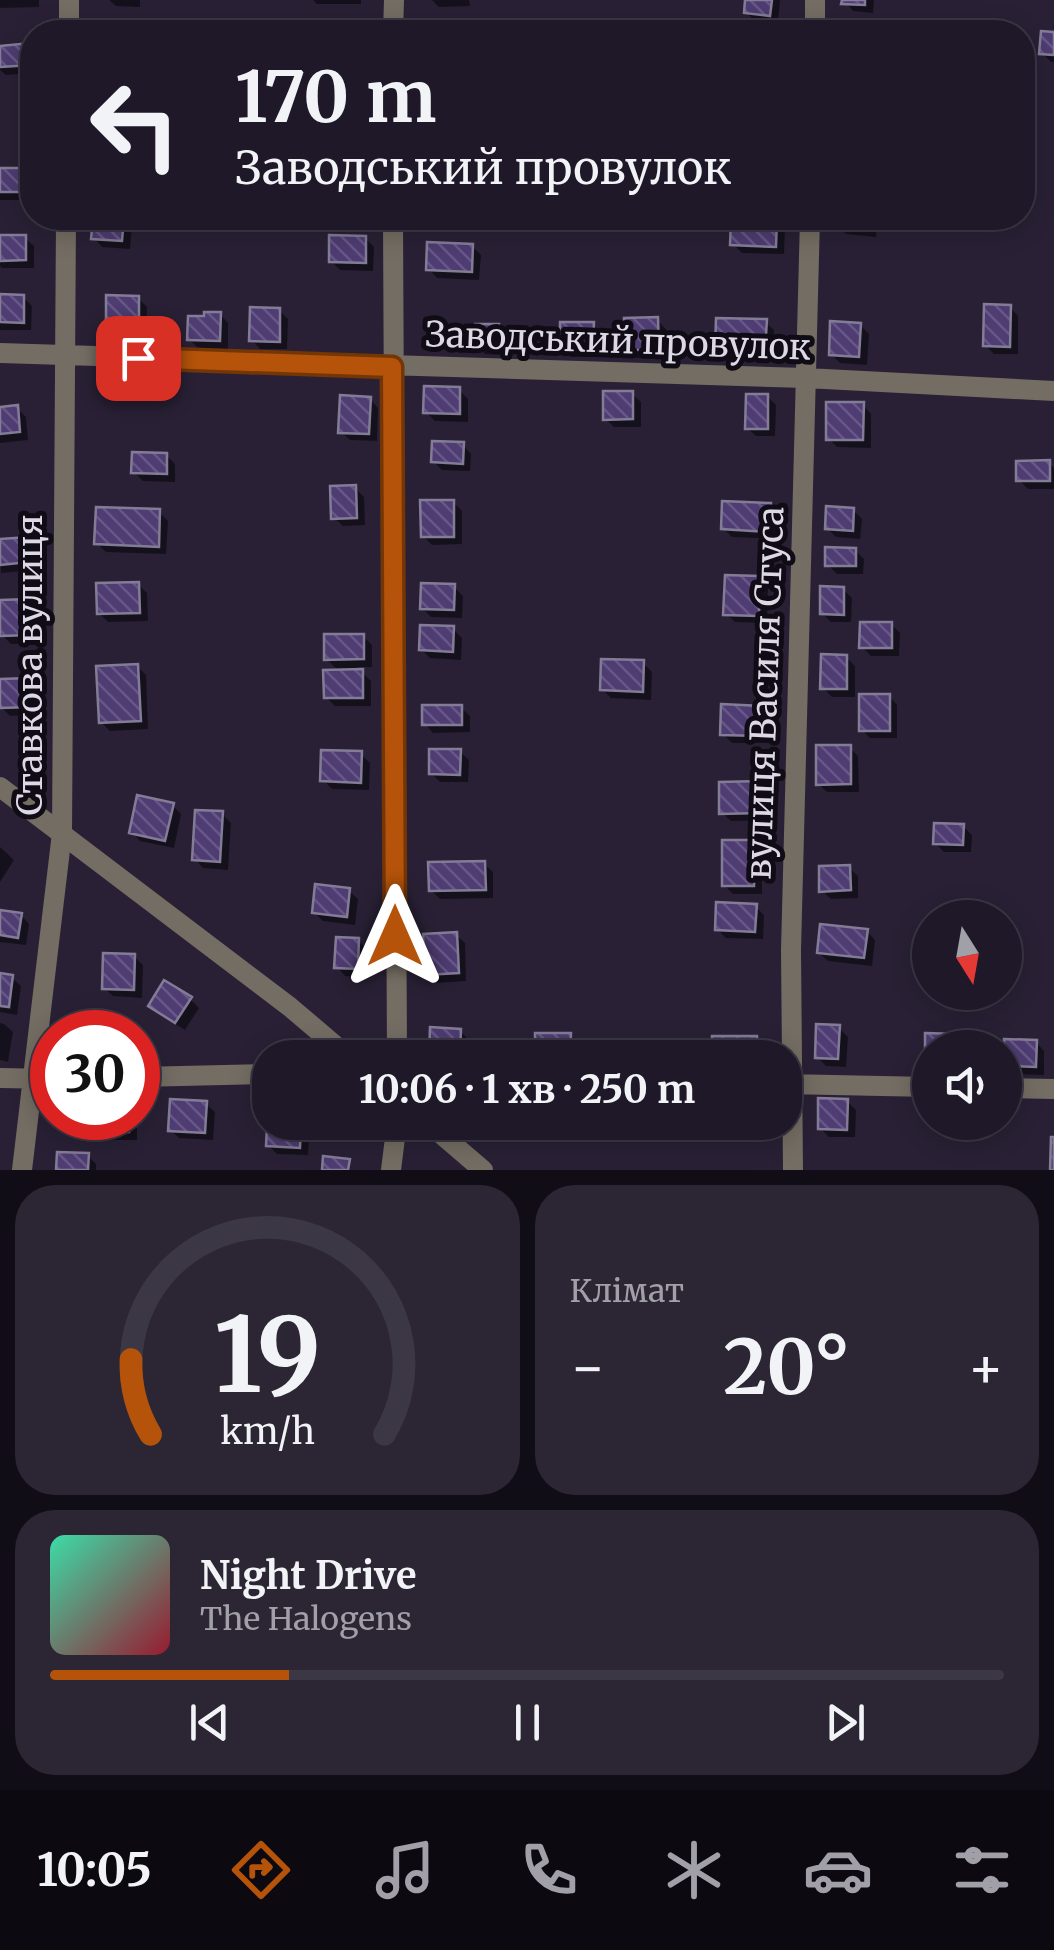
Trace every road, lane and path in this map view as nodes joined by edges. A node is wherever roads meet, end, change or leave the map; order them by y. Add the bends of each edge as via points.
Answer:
1 (66, 230) edge
2 (393, 230) edge
3 (810, 230) edge
4 (0, 353) edge
5 (65, 356) junction
6 (392, 367) junction
7 (806, 378) junction
8 (1054, 390) edge
9 (0, 788) edge
10 (62, 833) junction
11 (48, 1010) edge
12 (328, 1040) edge
13 (397, 1040) edge
14 (789, 1040) edge
15 (252, 1074) edge
16 (160, 1076) edge
17 (0, 1078) edge
18 (30, 1079) edge
19 (802, 1084) edge
20 (912, 1086) edge
21 (1022, 1088) edge
22 (1054, 1088) edge
23 (30, 1135) edge
24 (394, 1140) edge
25 (448, 1140) edge
26 (791, 1140) edge
27 (22, 1170) edge
28 (392, 1170) edge
29 (483, 1170) edge
30 (792, 1170) edge

1 - 5 street, Ставкова вулиця
2 - 6 street
3 - 7 street, вулиця Василя Стуса
4 - 5 street, Заводський провулок
5 - 6 street, Заводський провулок
5 - 10 street, Ставкова вулиця
6 - 7 street, Заводський провулок
6 - 13 street
7 - 8 street, Заводський провулок
7 - 14 street, вулиця Василя Стуса
9 - 10 street
10 - 11 street, Ставкова вулиця
10 - 12 street
15 - 16 street
17 - 18 street
19 - 20 street
21 - 22 street
23 - 27 street, Ставкова вулиця
24 - 28 street
25 - 29 street
26 - 30 street, вулиця Василя Стуса

